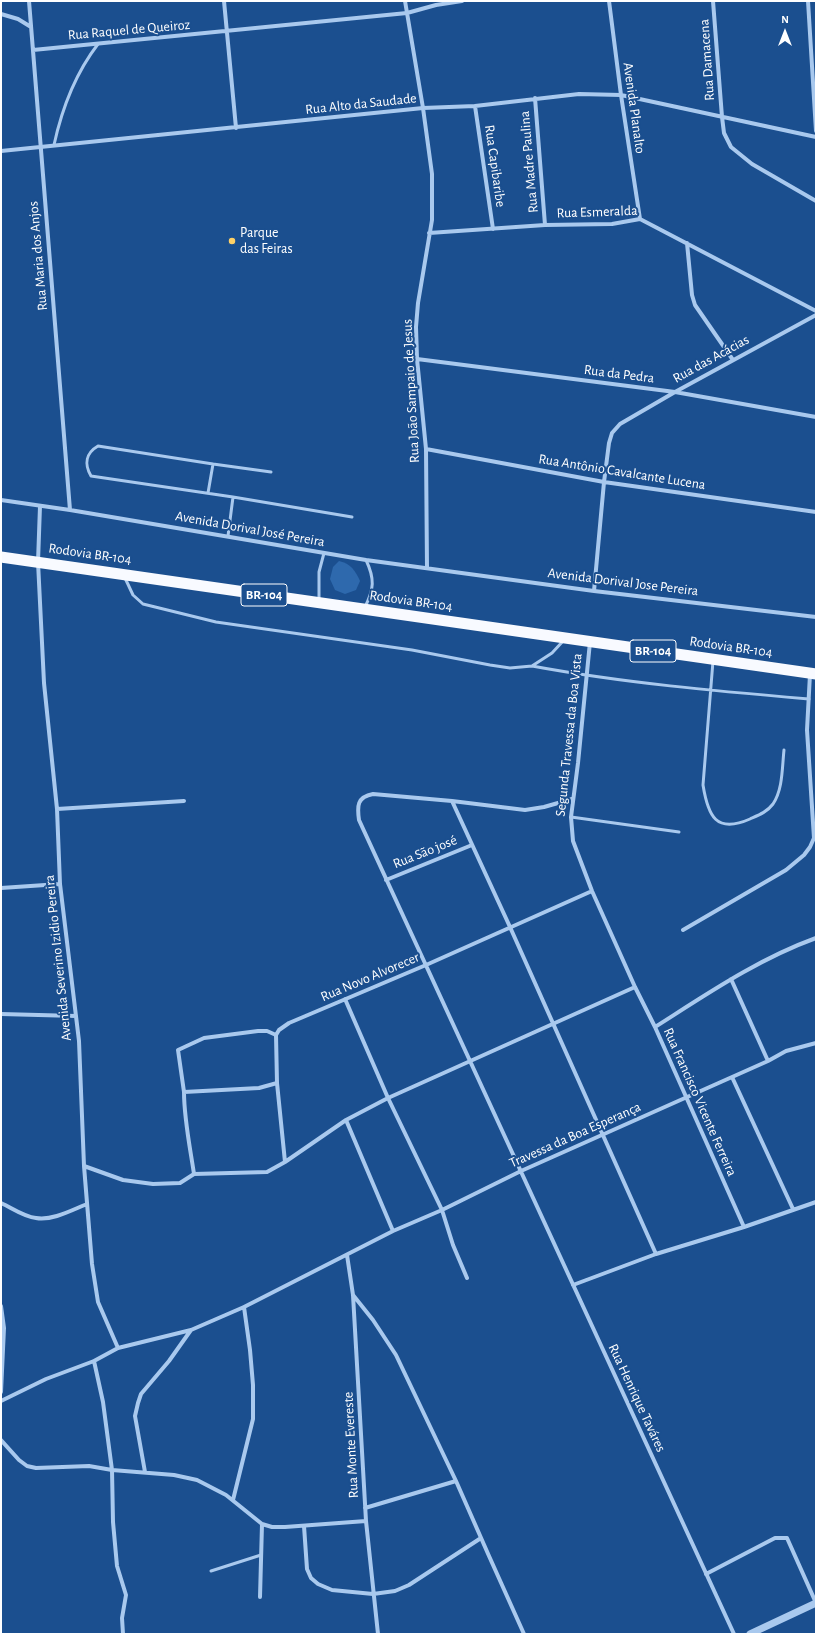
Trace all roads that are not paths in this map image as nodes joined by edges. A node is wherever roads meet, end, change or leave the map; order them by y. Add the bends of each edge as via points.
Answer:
1 (29, 1) edge
2 (224, 1) edge
3 (405, 1) edge
4 (462, 1) edge
5 (609, 1) edge
6 (713, 1) edge
7 (808, 1) edge
8 (407, 13) junction
9 (1, 14) edge
10 (31, 27) junction
11 (227, 32) junction
12 (98, 44) junction
13 (33, 50) junction
14 (621, 95) junction
15 (534, 98) junction
16 (475, 106) junction
17 (423, 108) junction
18 (722, 117) junction
19 (236, 128) junction
20 (816, 131) edge
21 (816, 137) edge
22 (54, 145) junction
23 (40, 147) junction
24 (1, 151) edge
25 (816, 201) edge
26 (640, 219) junction
27 (545, 225) junction
28 (493, 229) junction
29 (430, 233) junction
30 (687, 243) junction
31 (816, 311) edge
32 (816, 315) edge
33 (417, 359) junction
34 (732, 360) junction
35 (675, 392) junction
36 (816, 417) edge
37 (426, 450) junction
38 (213, 464) junction
39 (271, 472) dead end
40 (604, 482) junction
41 (208, 493) junction
42 (233, 497) junction
43 (1, 500) edge
44 (40, 506) junction
45 (70, 510) junction
46 (816, 512) edge
47 (352, 517) dead end
48 (228, 536) junction
49 (324, 553) junction
50 (1, 557) edge
51 (366, 560) junction
52 (38, 562) junction
53 (427, 568) junction
54 (123, 574) junction
55 (594, 591) junction
56 (319, 603) junction
57 (364, 609) junction
58 (816, 617) edge
59 (566, 638) junction
60 (590, 642) junction
61 (713, 659) junction
62 (532, 666) junction
63 (813, 674) edge
64 (586, 676) junction
65 (710, 690) junction
66 (809, 699) junction
67 (784, 750) dead end
68 (572, 799) junction
69 (184, 801) dead end
70 (452, 801) junction
71 (56, 809) junction
72 (571, 817) junction
73 (679, 832) dead end
74 (472, 845) junction
75 (386, 880) junction
76 (60, 884) junction
77 (1, 888) edge
78 (592, 891) junction
79 (510, 927) junction
80 (683, 930) dead end
81 (816, 938) edge
82 (426, 965) junction
83 (731, 979) junction
84 (635, 987) junction
85 (345, 999) junction
86 (1, 1014) edge
87 (76, 1016) junction
88 (553, 1025) junction
89 (655, 1027) junction
90 (276, 1035) junction
91 (816, 1043) edge
92 (471, 1061) junction
93 (768, 1061) junction
94 (732, 1077) junction
95 (277, 1083) junction
96 (184, 1092) junction
97 (388, 1098) junction
98 (686, 1098) junction
99 (346, 1120) junction
100 (603, 1136) junction
101 (285, 1162) junction
102 (84, 1166) junction
103 (520, 1171) junction
104 (194, 1174) junction
105 (816, 1202) edge
106 (1, 1203) edge
107 (87, 1204) junction
108 (793, 1209) junction
109 (442, 1210) junction
110 (744, 1227) junction
111 (393, 1231) junction
112 (656, 1254) junction
113 (347, 1255) junction
114 (467, 1278) dead end
115 (573, 1285) junction
116 (353, 1296) junction
117 (1, 1306) edge
118 (244, 1307) junction
119 (192, 1330) junction
120 (118, 1348) junction
121 (94, 1361) junction
122 (1, 1392) edge
123 (1, 1401) edge
124 (1, 1440) edge
125 (112, 1470) junction
126 (144, 1472) junction
127 (456, 1481) junction
128 (233, 1500) junction
129 (365, 1508) junction
130 (366, 1521) junction
131 (262, 1524) junction
132 (304, 1526) junction
133 (481, 1538) junction
134 (261, 1556) junction
135 (211, 1571) dead end
136 (706, 1574) junction
137 (373, 1594) junction
138 (260, 1597) dead end
139 (816, 1603) edge
140 (123, 1634) edge
141 (378, 1634) edge
142 (524, 1634) edge
143 (734, 1634) edge
144 (750, 1634) edge

1 - 10 street, Rua Maria dos Anjos
2 - 11 street
3 - 8 street, Rua João Sampaio de Jesus
4 - 8 street, Rua Raquel de Queiroz
5 - 14 street, Avenida Planalto
6 - 18 street, Rua Damacena
7 - 20 street
8 - 11 street, Rua Raquel de Queiroz
8 - 17 street, Rua João Sampaio de Jesus
9 - 10 street via 18,19
10 - 13 street, Rua Maria dos Anjos
11 - 12 street, Rua Raquel de Queiroz
11 - 19 street
12 - 13 street, Rua Raquel de Queiroz
12 - 22 lane via 84,62 74,82 60,119
13 - 23 street, Rua Maria dos Anjos
14 - 15 street, Rua Alto da Saudade via 580,94
14 - 18 street, Rua Alto da Saudade
14 - 26 street, Avenida Planalto
15 - 16 street, Rua Alto da Saudade
15 - 27 street, Rua Madre Paulina
16 - 17 street, Rua Alto da Saudade
16 - 28 street, Rua Capibaribe
17 - 19 street, Rua Alto da Saudade
17 - 29 street, Rua João Sampaio de Jesus via 432,174 433,206
18 - 21 street, Rua Alto da Saudade
18 - 25 street via 724,133 731,147 752,164
19 - 22 street, Rua Alto da Saudade
22 - 23 street, Rua Alto da Saudade
23 - 24 street, Rua Alto da Saudade
23 - 45 street, Rua Maria dos Anjos
26 - 27 street, Rua Esmeralda via 612,224
26 - 30 street, Rua Esmeralda
27 - 28 street, Rua Esmeralda
28 - 29 street, Rua Esmeralda
29 - 33 street, Rua João Sampaio de Jesus via 416,327
30 - 31 street, Rua Esmeralda
30 - 34 street via 695,305
32 - 34 street, Rua das Acácias
33 - 35 street, Rua da Pedra
33 - 37 street, Rua João Sampaio de Jesus
34 - 35 street, Rua das Acácias
35 - 36 street, Rua da Pedra
35 - 40 street, Rua das Acácias via 620,424 612,433
37 - 40 street, Rua Antônio Cavalcante Lucena
37 - 53 street, Rua João Sampaio de Jesus
38 - 39 lane
38 - 41 lane
38 - 41 lane via 98,446 92,449 88,456 87,464 91,476
40 - 46 street, Rua Antônio Cavalcante Lucena
40 - 55 street, Rua das Acácias
41 - 42 lane
42 - 47 lane
42 - 48 lane
43 - 44 street, Avenida Dorival José Pereira
44 - 45 street, Avenida Dorival José Pereira
44 - 52 street, Avenida Severino Izidio Pereira
45 - 48 street, Avenida Dorival José Pereira
48 - 49 street, Avenida Dorival José Pereira
49 - 51 street, Avenida Dorival José Pereira
49 - 56 lane via 319,572
50 - 52 highway, Rodovia BR-104 / BR-104
51 - 53 street, Avenida Dorival José Pereira
51 - 57 lane via 372,572 373,585
52 - 54 highway, Rodovia BR-104 / BR-104
52 - 71 street, Avenida Severino Izidio Pereira via 44,683
53 - 55 street, Avenida Dorival Jose Pereira
54 - 56 highway, Rodovia BR-104 / BR-104
54 - 62 lane via 133,595 143,604 216,622 412,650 510,668
55 - 58 street, Avenida Dorival Jose Pereira
56 - 57 highway, Rodovia BR-104 / BR-104
57 - 59 highway, Rodovia BR-104 / BR-104
59 - 60 highway, Rodovia BR-104 / BR-104
59 - 62 lane via 552,653
60 - 61 highway, Rodovia BR-104 / BR-104
60 - 64 street, Segunda Travessa da Boa Vista
61 - 63 highway, Rodovia BR-104 / BR-104
61 - 65 lane
62 - 64 lane
63 - 66 street
64 - 65 lane
64 - 68 street, Segunda Travessa da Boa Vista
65 - 66 lane
65 - 67 lane via 703,785 706,803 716,820 732,825 763,814 772,805 778,795
66 - 80 street via 807,730 814,838 810,847 786,870
68 - 70 street via 544,808 525,810
68 - 72 street, Segunda Travessa da Boa Vista
69 - 71 street
70 - 74 street
70 - 75 street, Rua Henrique Taváres via 373,794 358,803 359,820
71 - 76 street, Avenida Severino Izidio Pereira
72 - 73 lane
72 - 78 street, Segunda Travessa da Boa Vista via 573,841
74 - 75 street, Rua São josé
74 - 79 street
75 - 82 street, Rua Henrique Taváres
76 - 77 street
76 - 87 street, Avenida Severino Izidio Pereira
78 - 79 street, Rua Novo Alvorecer
78 - 84 street, Segunda Travessa da Boa Vista
79 - 82 street, Rua Novo Alvorecer
79 - 88 street
81 - 83 street via 776,954
82 - 85 street, Rua Novo Alvorecer
82 - 92 street, Rua Henrique Taváres
83 - 89 street
83 - 93 street
84 - 88 street
84 - 89 street, Rua Francisco Vicente Ferreira
85 - 90 street, Rua Novo Alvorecer via 289,1023
85 - 97 street
86 - 87 street
87 - 102 street, Avenida Severino Izidio Pereira
88 - 92 street
88 - 100 street
89 - 98 street, Rua Francisco Vicente Ferreira
90 - 95 street
90 - 96 street via 258,1031 204,1038 178,1050
91 - 93 street, Travessa da Boa Esperança via 786,1051
92 - 97 street
92 - 103 street, Rua Henrique Taváres
93 - 94 street, Travessa da Boa Esperança
94 - 98 street, Travessa da Boa Esperança
94 - 108 street
95 - 96 street via 259,1088
95 - 101 street
96 - 104 street via 184,1112
97 - 99 street
97 - 109 street
98 - 100 street, Travessa da Boa Esperança
98 - 110 street, Rua Francisco Vicente Ferreira
99 - 101 street
99 - 111 street
100 - 103 street, Travessa da Boa Esperança
100 - 112 street
101 - 104 street via 267,1172
102 - 104 street via 123,1180 153,1184 180,1183
102 - 107 street, Avenida Severino Izidio Pereira
103 - 109 street, Travessa da Boa Esperança
103 - 115 street, Rua Henrique Taváres
105 - 108 street
106 - 107 street via 27,1216 46,1219
107 - 120 street, Avenida Severino Izidio Pereira via 98,1302
108 - 110 street
109 - 111 street, Travessa da Boa Esperança
109 - 114 street
110 - 112 street
111 - 113 street, Travessa da Boa Esperança
112 - 115 street
113 - 116 street, Rua Monte Evereste
113 - 118 street, Travessa da Boa Esperança
115 - 136 street, Rua Henrique Taváres
116 - 127 street via 373,1320 396,1355
116 - 129 street, Rua Monte Evereste
117 - 122 street via 4,1328
118 - 119 street, Travessa da Boa Esperança
118 - 128 street via 253,1385 253,1419
119 - 120 street, Travessa da Boa Esperança
119 - 126 street via 141,1394 135,1416
120 - 121 street, Travessa da Boa Esperança
121 - 123 street, Travessa da Boa Esperança via 46,1379
121 - 125 street via 103,1402
124 - 125 street via 27,1466 89,1466
125 - 126 street
125 - 140 street via 117,1566 126,1595 122,1618
126 - 128 street via 197,1480
127 - 129 street
127 - 133 street
128 - 131 street
129 - 130 street, Rua Monte Evereste
130 - 132 street
130 - 137 street, Rua Monte Evereste
131 - 132 street via 278,1527
131 - 134 street
132 - 137 street via 311,1578 332,1590
133 - 137 street via 410,1585 395,1591
133 - 142 street
134 - 135 lane
134 - 138 street
136 - 139 street via 775,1538 787,1538
136 - 143 street, Rua Henrique Taváres
137 - 141 street, Rua Monte Evereste
139 - 144 street

